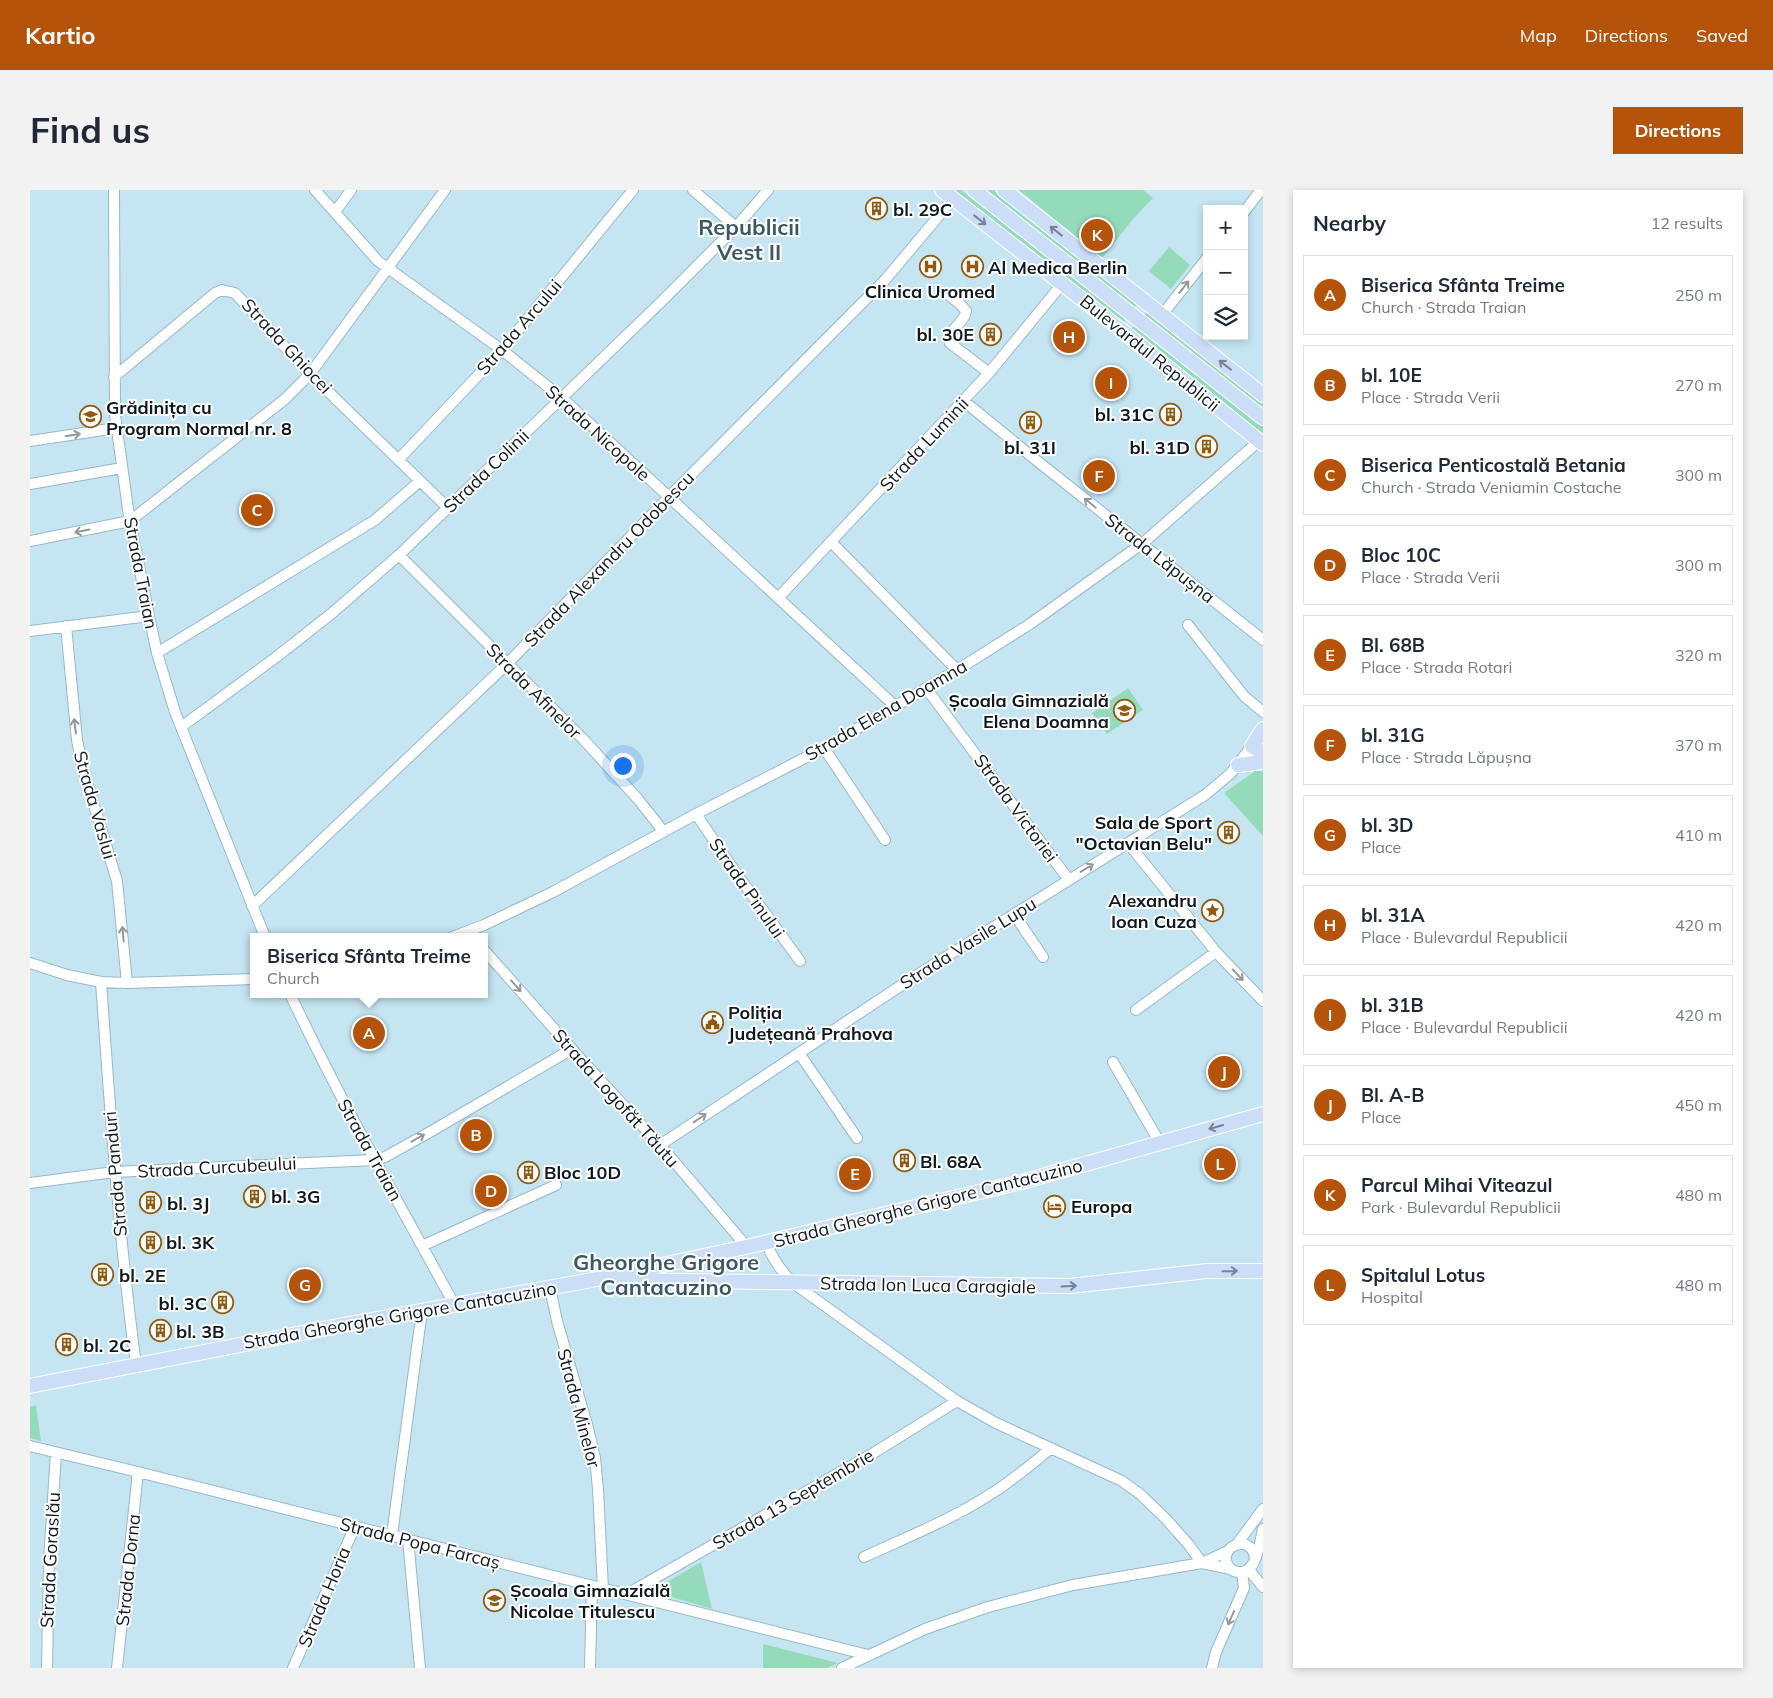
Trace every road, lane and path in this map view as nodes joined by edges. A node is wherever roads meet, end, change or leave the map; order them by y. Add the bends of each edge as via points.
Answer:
1 (114, 190) edge
2 (315, 190) edge
3 (352, 190) edge
4 (445, 190) edge
5 (633, 190) edge
6 (693, 190) edge
7 (768, 190) edge
8 (974, 190) edge
9 (1004, 190) edge
10 (1261, 190) edge
11 (947, 194) edge
12 (1248, 207) edge
13 (335, 212) junction
14 (736, 227) junction
15 (1203, 263) edge
16 (388, 269) junction
17 (1062, 284) junction
18 (946, 294) dead end
19 (1162, 315) junction
20 (502, 350) junction
21 (989, 373) junction
22 (310, 374) junction
23 (114, 377) junction
24 (1263, 395) edge
25 (562, 398) junction
26 (964, 401) junction
27 (1263, 418) edge
28 (116, 428) junction
29 (30, 442) edge
30 (1261, 442) edge
31 (399, 459) junction
32 (122, 468) junction
33 (420, 482) junction
34 (30, 484) edge
35 (668, 498) junction
36 (448, 508) junction
37 (130, 522) junction
38 (30, 541) edge
39 (831, 542) junction
40 (1143, 543) junction
41 (399, 555) junction
42 (778, 598) junction
43 (149, 616) junction
44 (1188, 625) dead end
45 (66, 626) junction
46 (30, 631) edge
47 (1263, 640) edge
48 (157, 653) junction
49 (507, 664) junction
50 (957, 670) junction
51 (926, 688) junction
52 (895, 706) junction
53 (1263, 712) edge
54 (181, 728) junction
55 (1263, 729) edge
56 (824, 748) junction
57 (1258, 749) edge
58 (1263, 762) edge
59 (1238, 765) junction
60 (696, 814) junction
61 (664, 832) junction
62 (885, 840) dead end
63 (1128, 843) junction
64 (1069, 880) junction
65 (252, 906) junction
66 (1014, 914) junction
67 (263, 933) edge
68 (472, 933) edge
69 (1216, 952) junction
70 (488, 954) edge
71 (1043, 958) dead end
72 (800, 961) dead end
73 (30, 963) edge
74 (250, 979) edge
75 (101, 982) junction
76 (127, 983) junction
77 (292, 998) edge
78 (1263, 1001) edge
79 (1136, 1010) dead end
80 (572, 1049) junction
81 (799, 1053) junction
82 (1113, 1062) dead end
83 (1263, 1114) edge
84 (857, 1138) dead end
85 (1160, 1143) junction
86 (660, 1145) junction
87 (374, 1160) junction
88 (114, 1172) junction
89 (30, 1183) edge
90 (556, 1185) dead end
91 (766, 1243) junction
92 (422, 1246) junction
93 (747, 1247) junction
94 (1263, 1271) edge
95 (592, 1280) junction
96 (793, 1283) junction
97 (550, 1288) junction
98 (454, 1304) junction
99 (422, 1310) junction
100 (136, 1365) junction
101 (30, 1386) edge
102 (957, 1401) junction
103 (30, 1446) edge
104 (1051, 1448) junction
105 (56, 1453) junction
106 (138, 1472) junction
107 (1263, 1509) edge
108 (355, 1526) junction
109 (1263, 1529) edge
110 (392, 1535) junction
111 (408, 1539) junction
112 (1232, 1547) junction
113 (864, 1557) dead end
114 (1255, 1558) junction
115 (1202, 1562) junction
116 (1231, 1569) junction
117 (1246, 1571) junction
118 (592, 1586) junction
119 (1263, 1587) edge
120 (603, 1589) junction
121 (627, 1594) junction
122 (868, 1654) junction
123 (47, 1668) edge
124 (117, 1668) edge
125 (294, 1668) edge
126 (420, 1668) edge
127 (590, 1668) edge
128 (842, 1668) edge
129 (1212, 1668) edge

1 - 23 street, Strada Traian
2 - 13 street, Strada Nicopole
3 - 13 street
4 - 16 street
5 - 20 street, Strada Arcului
6 - 14 street
7 - 14 street, Strada Colinii
8 - 27 main road, Bulevardul Republicii
19 -> 9 main road, Bulevardul Republicii
10 - 12 street
11 -> 17 main road, Bulevardul Republicii
11 - 35 street, Strada Alexandru Odobescu via 886,280
13 - 16 street, Strada Nicopole
14 - 25 street, Strada Colinii
19 -> 15 street
16 - 20 street, Strada Nicopole
16 - 22 street
17 - 21 street, Strada Luminii
17 - 30 main road, Bulevardul Republicii
18 - 21 street via 966,311 950,334 950,343
24 -> 19 main road, Bulevardul Republicii
20 - 25 street, Strada Nicopole
20 - 31 street, Strada Arcului
21 - 26 street, Strada Luminii
22 - 23 street, Strada Ghiocei via 242,298 235,292 222,290
22 - 31 street, Strada Ghiocei
22 - 37 street via 285,399
23 - 28 street, Strada Traian
25 - 35 street, Strada Nicopole
25 - 36 street, Strada Colinii
26 - 39 street, Strada Luminii
40 -> 26 street, Strada Lăpușna
29 -> 28 street
28 - 32 street, Strada Traian
30 - 40 street, Strada Elena Doamna
31 - 33 street, Strada Ghiocei
32 - 34 street
32 - 37 street, Strada Traian
33 - 36 street, Strada Ghiocei
33 - 48 street via 375,520
35 - 42 street, Strada Nicopole
35 - 49 street, Strada Alexandru Odobescu
36 - 41 street, Strada Colinii
37 -> 38 street
37 - 43 street, Strada Traian
39 - 42 street, Strada Luminii
39 - 50 street
40 - 47 street, Strada Lăpușna
40 - 50 street, Strada Elena Doamna via 1030,624
41 - 49 street, Strada Afinelor
41 - 54 street, Strada Colinii via 276,658
42 - 52 street, Strada Nicopole
43 - 45 street
43 - 48 street, Strada Traian
44 - 53 street via 1244,696
45 - 46 street
76 -> 45 street, Strada Vaslui via 117,880 77,740
48 - 54 street, Strada Traian
49 - 61 street, Strada Afinelor via 589,746
49 - 65 street, Strada Alexandru Odobescu
50 - 51 street, Strada Elena Doamna
51 - 52 street, Strada Elena Doamna
51 - 64 street, Strada Victoriei
52 - 56 street, Strada Elena Doamna
54 - 65 street, Strada Traian
55 - 57 main road, Strada Vasile Lupu
56 - 60 street, Strada Elena Doamna
56 - 62 street
57 - 59 street, Strada Vasile Lupu
58 - 59 main road
59 - 63 street, Strada Vasile Lupu via 1205,795
60 - 61 street, Strada Elena Doamna
60 - 72 street, Strada Pinului
61 - 68 street, Strada Elena Doamna
64 -> 63 street, Strada Vasile Lupu
63 - 69 street
64 - 66 street, Strada Vasile Lupu
65 - 67 street, Strada Traian
66 - 71 street
66 - 81 street, Strada Vasile Lupu
69 -> 78 street
69 - 79 street
70 -> 80 street, Strada Logofăt Tăutu
73 - 75 street
74 - 76 street
75 - 76 street
75 - 88 street, Strada Panduri
77 - 87 street, Strada Traian
80 - 86 street, Strada Logofăt Tăutu
87 -> 80 street via 430,1132
81 - 84 street
86 -> 81 street, Strada Vasile Lupu
82 - 85 street
83 -> 85 main road, Strada Gheorghe Grigore Cantacuzino
85 - 91 main road, Strada Gheorghe Grigore Cantacuzino via 1025,1180
86 - 93 street, Strada Logofăt Tăutu
87 - 88 street, Strada Curcubeului
87 - 92 street, Strada Traian
88 - 89 street, Strada Curcubeului
88 - 100 street, Strada Panduri
90 - 92 street
91 - 93 main road, Strada Gheorghe Grigore Cantacuzino
91 - 96 street via 782,1273
92 - 98 street, Strada Traian
93 - 95 main road, Strada Gheorghe Grigore Cantacuzino
96 -> 94 main road, Strada Ion Luca Caragiale via 1070,1286 1207,1271
95 - 96 main road, Strada Ion Luca Caragiale
95 - 97 main road, Strada Gheorghe Grigore Cantacuzino
96 - 102 street
97 - 98 main road, Strada Gheorghe Grigore Cantacuzino
97 - 120 street, Strada Minelor via 595,1458
98 - 99 main road, Strada Gheorghe Grigore Cantacuzino
99 - 100 main road, Strada Gheorghe Grigore Cantacuzino
99 - 110 street
100 - 101 main road, Strada Gheorghe Grigore Cantacuzino
102 - 104 street
102 - 121 street, Strada 13 Septembrie via 872,1454
103 - 105 street, Strada Popa Farcaș
104 - 113 street via 986,1497
104 - 115 street via 1100,1470 1140,1494
105 - 106 street, Strada Popa Farcaș
105 - 123 street, Strada Goraslău
106 - 108 street, Strada Popa Farcaș
106 - 124 street, Strada Dorna
107 - 112 street
108 - 110 street, Strada Popa Farcaș
108 - 125 street, Strada Horia
109 - 114 street
110 - 111 street, Strada Popa Farcaș
111 - 118 street, Strada Popa Farcaș
111 - 126 street
112 - 114 street via 1245,1544
112 - 115 street
112 - 116 street via 1226,1560
114 - 117 street via 1254,1564
115 - 116 street
115 - 122 street via 1073,1585 988,1607 924,1629
116 - 117 street
117 - 119 street
117 -> 129 street via 1244,1588
118 - 120 street, Strada Popa Farcaș
118 - 127 street
120 - 121 street, Strada Popa Farcaș
121 - 122 street, Strada Popa Farcaș
122 - 128 street

